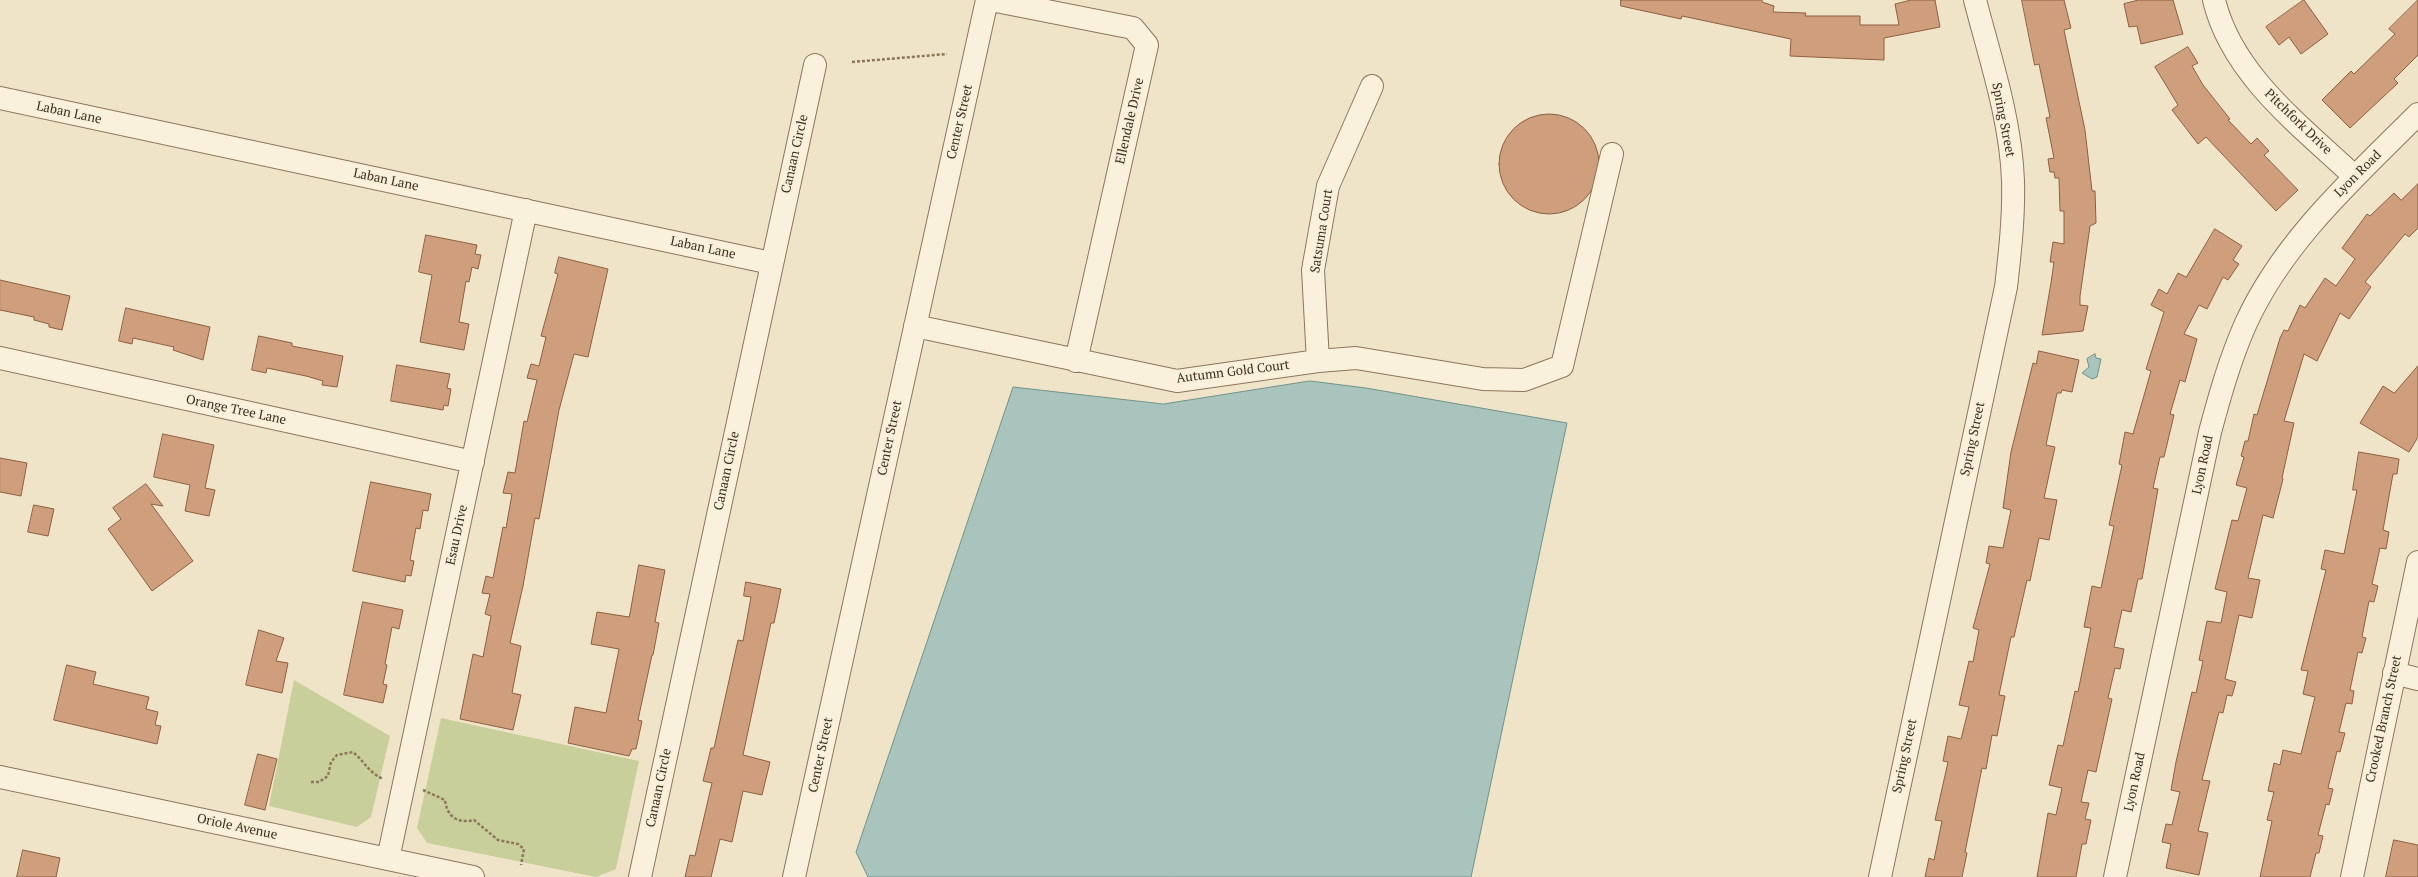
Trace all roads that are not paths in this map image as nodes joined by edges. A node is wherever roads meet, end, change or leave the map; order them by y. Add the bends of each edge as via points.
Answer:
1 (987, 0) edge
2 (991, 0) edge
3 (1975, 0) edge
4 (2214, 0) edge
5 (815, 65) dead end
6 (1372, 86) dead end
7 (0, 98) edge
8 (2418, 114) edge
9 (1612, 154) dead end
10 (2355, 177) junction
11 (526, 210) junction
12 (771, 263) junction
13 (915, 326) junction
14 (0, 358) edge
15 (1076, 361) junction
16 (1318, 361) junction
17 (473, 462) junction
18 (2418, 562) edge
19 (2394, 674) junction
20 (2418, 679) edge
21 (0, 777) edge
22 (388, 859) junction
23 (473, 877) edge
24 (640, 877) edge
25 (794, 877) edge
26 (1880, 877) edge
27 (2115, 877) edge
28 (2352, 877) edge

1 - 13 street, Center Street
2 - 15 street, Ellendale Drive via 1133,28 1147,45
3 - 26 street, Spring Street via 2001,102 2013,179 2013,215 2006,287
4 - 10 street, Pitchfork Drive via 2216,10 2235,49 2265,92
5 - 12 street, Canaan Circle
6 - 16 street, Satsuma Court via 1328,186 1313,270
7 - 11 street, Laban Lane
8 - 10 street, Lyon Road
9 - 16 street, Autumn Gold Court via 1562,366 1524,380 1483,379 1356,358
10 - 27 street, Lyon Road via 2318,215 2286,255 2246,323 2226,374 2210,432
11 - 12 street, Laban Lane
11 - 17 street, Esau Drive
12 - 24 street, Canaan Circle
13 - 15 street, Autumn Gold Court
13 - 25 street, Center Street
14 - 17 street, Orange Tree Lane
15 - 16 street, Autumn Gold Court via 1178,380
17 - 22 street, Esau Drive
18 - 19 street, Crooked Branch Street
19 - 20 street
19 - 28 street, Crooked Branch Street
21 - 22 street, Oriole Avenue
22 - 23 street, Oriole Avenue

